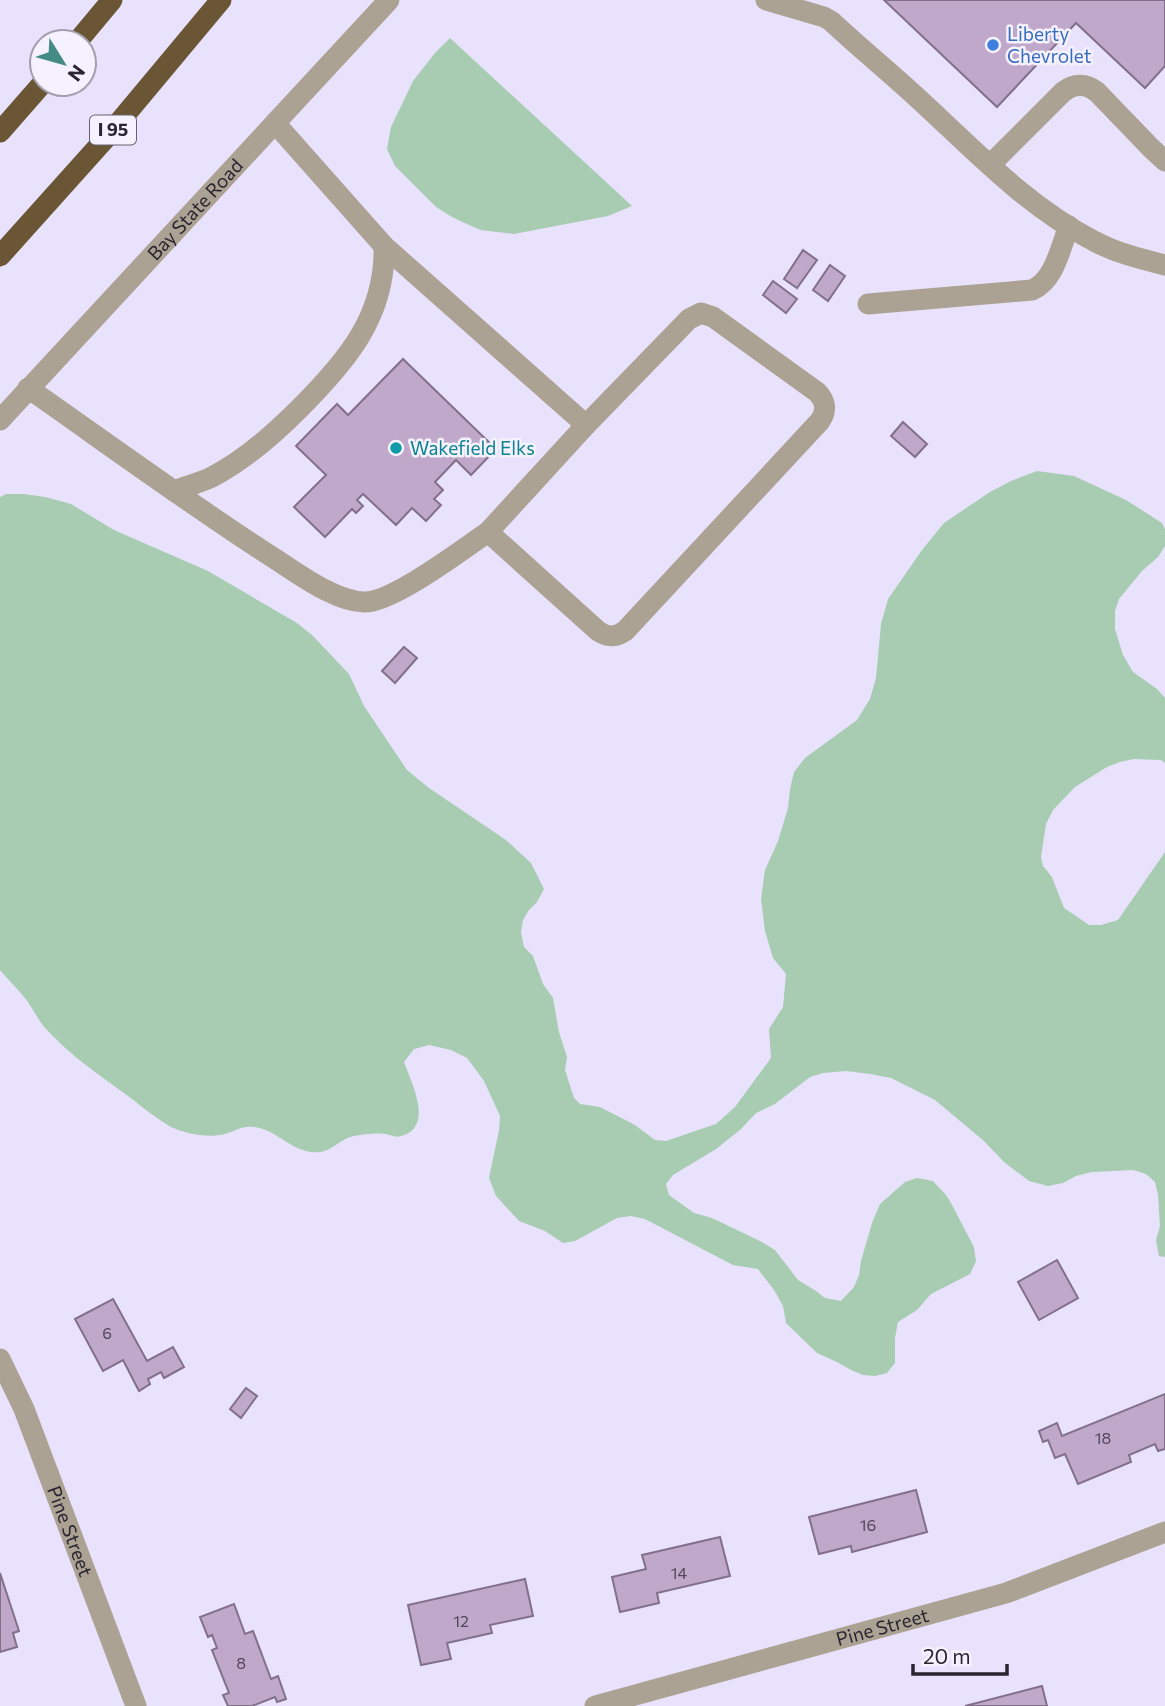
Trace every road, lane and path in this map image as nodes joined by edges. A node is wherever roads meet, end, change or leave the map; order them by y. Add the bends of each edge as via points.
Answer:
1 (112, 0) edge
2 (221, 0) edge
3 (389, 0) edge
4 (766, 0) edge
5 (89, 28) edge
6 (30, 98) edge
7 (275, 123) junction
8 (0, 132) edge
9 (1160, 148) edge
10 (990, 165) junction
11 (1069, 226) junction
12 (384, 246) junction
13 (0, 256) edge
14 (1165, 265) edge
15 (868, 304) dead end
16 (28, 388) junction
17 (0, 419) edge
18 (586, 425) junction
19 (174, 491) junction
20 (488, 532) junction
21 (0, 1359) edge
22 (1165, 1532) edge
23 (136, 1706) edge
24 (595, 1706) edge

1 - 5 highway
2 - 13 highway, I 95
3 - 7 street, Bay State Road
4 - 10 street via 831,21
6 - 8 highway
7 - 12 street
7 - 16 street, Bay State Road
9 - 10 street via 1097,92 1080,85 1063,92
10 - 11 street via 1024,196
11 - 14 street via 1096,242
11 - 15 street via 1049,278 1037,288
12 - 18 street
12 - 19 street via 380,291 350,353 274,434 210,478
16 - 17 street, Bay State Road
16 - 19 street
18 - 20 street
18 - 20 street via 689,319 701,313 817,392 825,406 820,421 619,635 598,631
19 - 20 street via 323,589 365,603 410,584
21 - 23 street, Pine Street via 24,1409
22 - 24 street, Pine Street via 1006,1593

